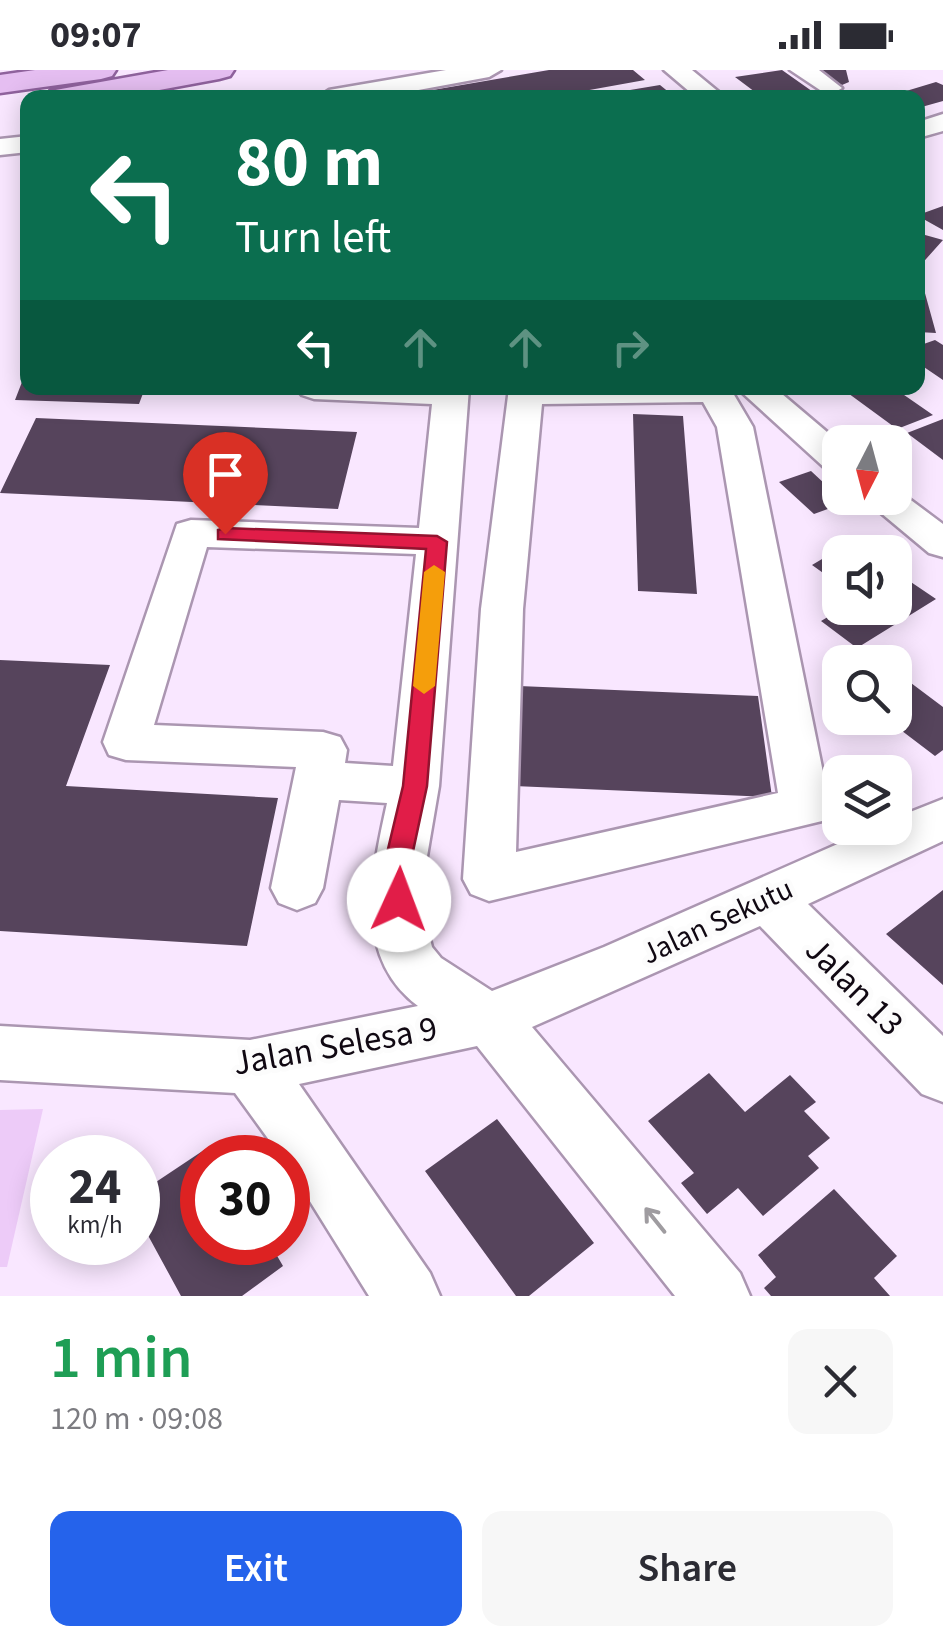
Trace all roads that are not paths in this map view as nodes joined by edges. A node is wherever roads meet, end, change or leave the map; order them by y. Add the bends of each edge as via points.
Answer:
1 (102, 70) edge
2 (219, 70) edge
3 (490, 70) edge
4 (676, 70) edge
5 (802, 70) edge
6 (0, 84) edge
7 (829, 88) dead end
8 (106, 90) edge
9 (412, 90) edge
10 (703, 90) edge
11 (451, 395) edge
12 (526, 395) edge
13 (728, 395) edge
14 (736, 395) edge
15 (822, 450) edge
16 (905, 515) edge
17 (437, 542) junction
18 (943, 544) edge
19 (431, 609) junction
20 (502, 609) junction
21 (318, 780) junction
22 (415, 786) junction
23 (943, 819) edge
24 (297, 888) dead end
25 (766, 898) junction
26 (490, 1018) junction
27 (0, 1052) edge
28 (250, 1067) junction
29 (943, 1075) edge
30 (407, 1296) edge
31 (716, 1296) edge

1 - 6 main road
2 - 8 main road
3 - 9 street
4 - 10 street
5 - 7 street
11 - 17 street
12 - 20 street
13 - 20 street via 805,807 489,879
14 - 15 street
16 - 18 street
17 - 19 street
17 - 21 street via 190,533 126,742 324,750
19 - 20 street
19 - 22 street
21 - 22 street
21 - 24 street
22 - 26 street via 396,870 406,952 444,994
23 - 25 street, Jalan Sekutu
25 - 26 street, Jalan Sekutu
25 - 29 street, Jalan 13
26 - 28 street, Jalan Selesa 9
31 -> 26 street
27 - 28 street, Jalan Selesa 9
28 - 30 street

